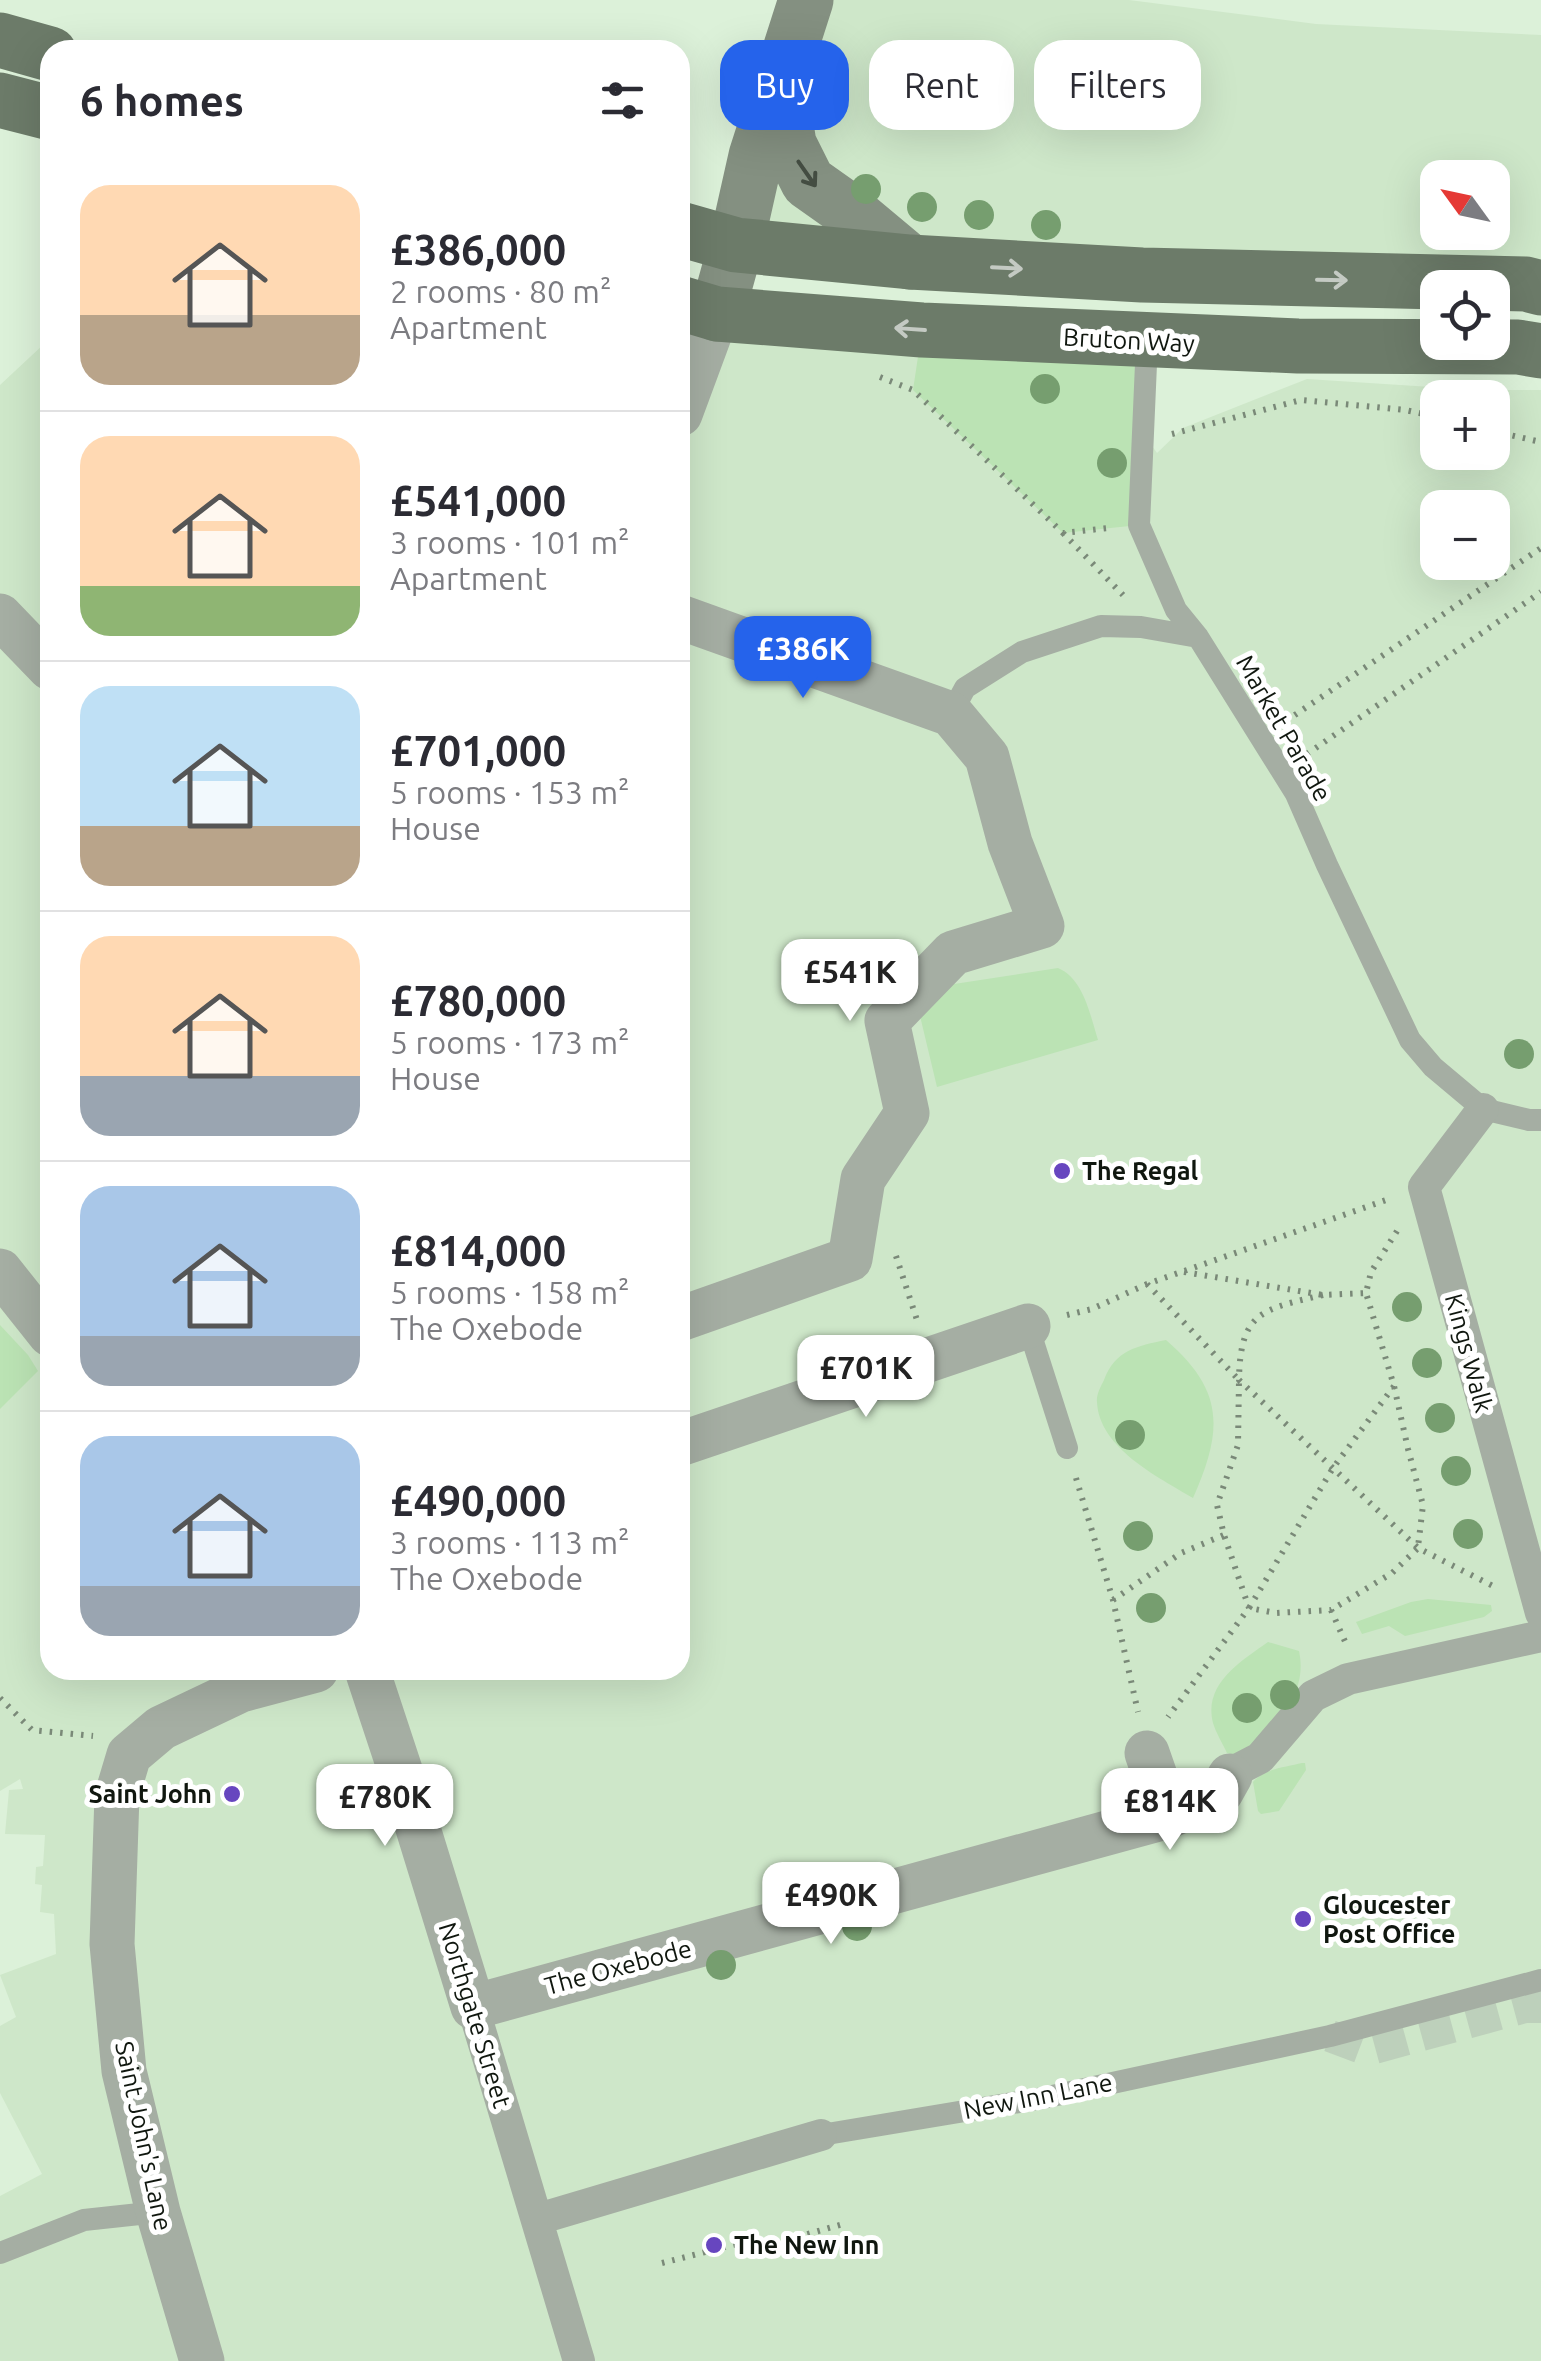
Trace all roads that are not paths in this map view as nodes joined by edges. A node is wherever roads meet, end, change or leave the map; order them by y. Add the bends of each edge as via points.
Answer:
1 (806, 0) edge
2 (0, 40) edge
3 (793, 40) edge
4 (40, 51) edge
5 (0, 100) edge
6 (40, 110) edge
7 (765, 130) edge
8 (787, 130) edge
9 (690, 231) edge
10 (736, 245) junction
11 (910, 262) junction
12 (1541, 288) edge
13 (699, 308) edge
14 (1148, 341) junction
15 (1541, 350) edge
16 (690, 358) edge
17 (0, 616) edge
18 (690, 620) edge
19 (1198, 638) junction
20 (40, 658) edge
21 (952, 714) junction
22 (1483, 1109) junction
23 (1541, 1120) edge
24 (0, 1272) edge
25 (690, 1316) edge
26 (40, 1322) edge
27 (1028, 1326) joint
28 (690, 1441) edge
29 (1067, 1448) road end
30 (1541, 1612) edge
31 (1541, 1636) edge
32 (278, 1680) edge
33 (370, 1680) edge
34 (1147, 1752) road end
35 (1230, 1776) joint
36 (1169, 1816) junction
37 (1541, 1980) edge
38 (473, 2006) junction
39 (821, 2134) joint
40 (158, 2212) junction
41 (538, 2219) junction
42 (0, 2253) edge
43 (202, 2361) edge
44 (579, 2361) edge

1 - 3 main road
2 - 4 main road
5 - 6 main road
7 - 10 main road
8 -> 11 main road via 808,182
9 - 10 main road
10 - 11 main road
10 - 13 main road
11 -> 12 main road
14 -> 13 main road, Bruton Way via 922,330
13 - 16 street
14 - 15 main road, Bruton Way
14 - 19 lane, Market Parade via 1139,525 1176,610
17 - 20 street
18 - 21 street
19 - 21 lane via 1101,626 1022,652 965,688
19 - 22 lane, Market Parade via 1296,794 1410,1040
21 - 25 street via 986,757 1042,926 953,952 887,1021 907,1113 863,1179 850,1260
22 - 23 lane, Market Parade
22 - 30 street, Kings Walk via 1424,1188
24 - 26 street
27 - 28 street
27 - 29 lane
31 - 35 street via 1348,1679 1313,1696 1260,1758
32 - 40 street, Saint John's Lane via 160,1728 129,1755 117,1795 112,1944 124,2070
33 - 38 street, Northgate Street
34 - 36 street
35 - 36 street, The Oxebode via 1221,1792
36 - 38 street, The Oxebode
37 - 39 lane, New Inn Lane via 1330,2036 1043,2098
38 - 41 street, Northgate Street
39 - 41 street, New Inn Lane
40 - 42 lane via 84,2220
40 - 43 street, Saint John's Lane
41 - 44 street, Northgate Street

